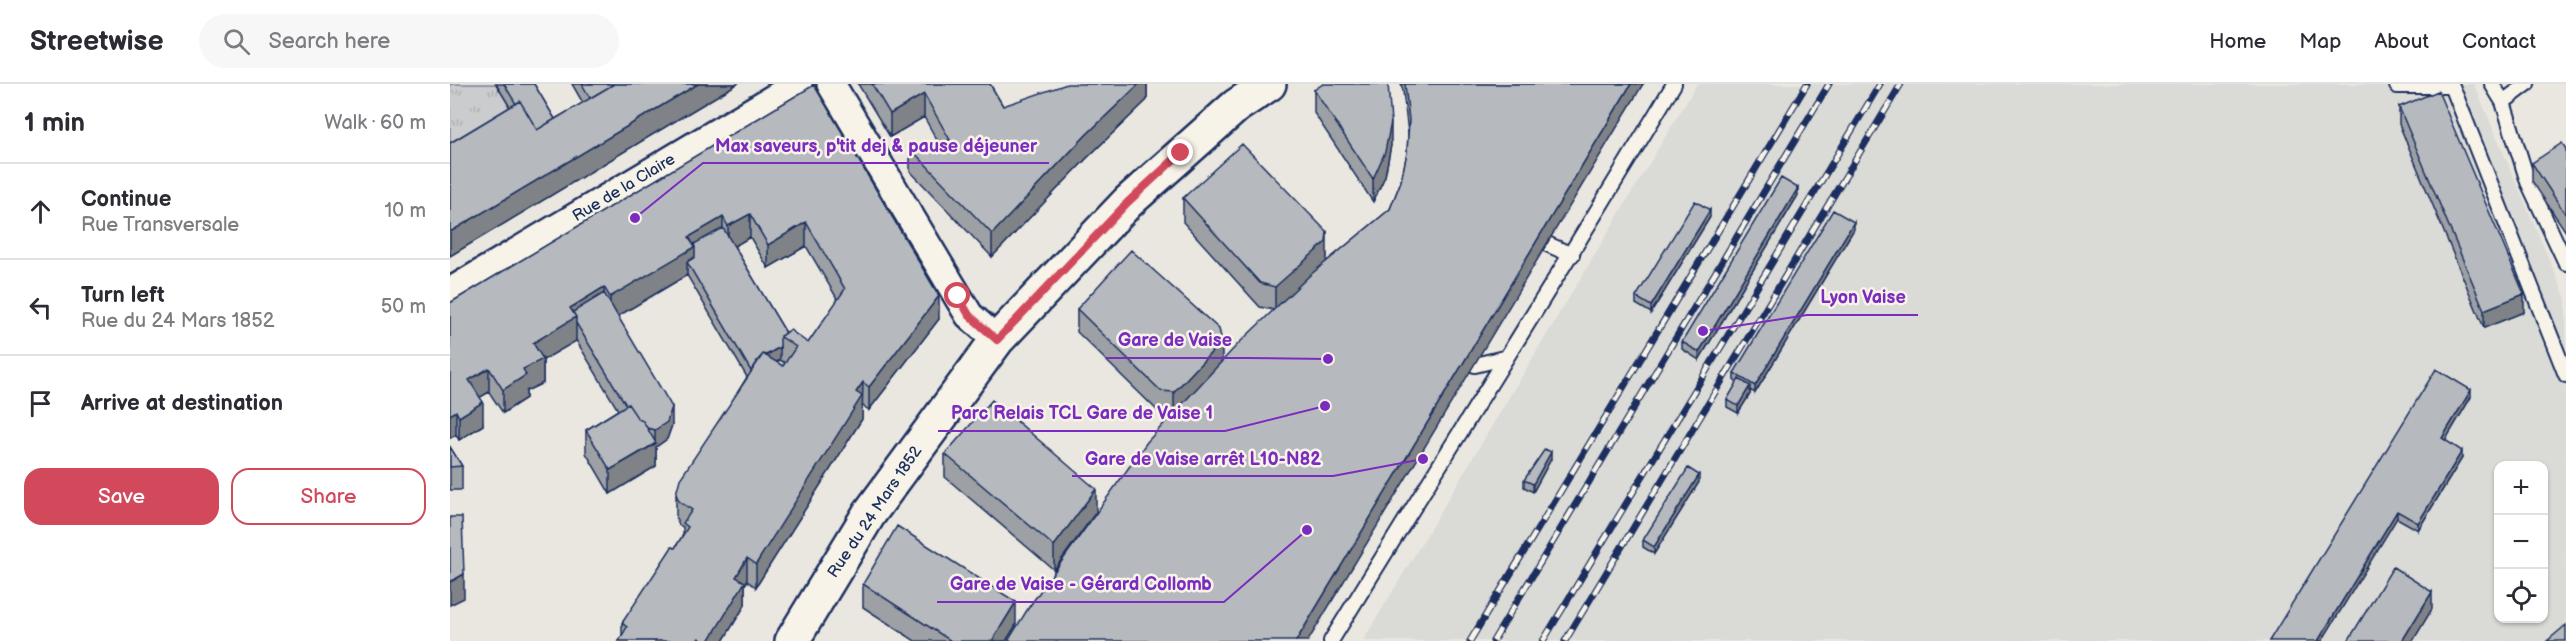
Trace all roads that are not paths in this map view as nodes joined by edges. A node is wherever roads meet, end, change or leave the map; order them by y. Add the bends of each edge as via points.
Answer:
1 (798, 84) edge
2 (831, 84) edge
3 (1269, 84) edge
4 (1674, 84) edge
5 (2492, 84) edge
6 (2526, 84) edge
7 (2397, 86) dead end
8 (2503, 102) junction
9 (1547, 244) edge
10 (1572, 255) junction
11 (2566, 263) edge
12 (450, 292) edge
13 (997, 340) junction
14 (1504, 358) junction
15 (1475, 364) edge
16 (2566, 375) edge
17 (792, 641) edge
18 (1331, 641) edge

1 - 12 street, Rue de la Claire
2 - 13 street via 969,315
3 - 13 street, Rue du 24 Mars 1852 via 1236,106 1128,202
4 - 10 lane
5 - 8 lane
6 - 8 lane
7 - 16 lane via 2451,86
8 - 11 lane via 2528,182
9 - 10 lane
10 - 14 lane
13 - 17 street, Rue du 24 Mars 1852 via 869,514
14 - 15 lane
14 - 18 lane

